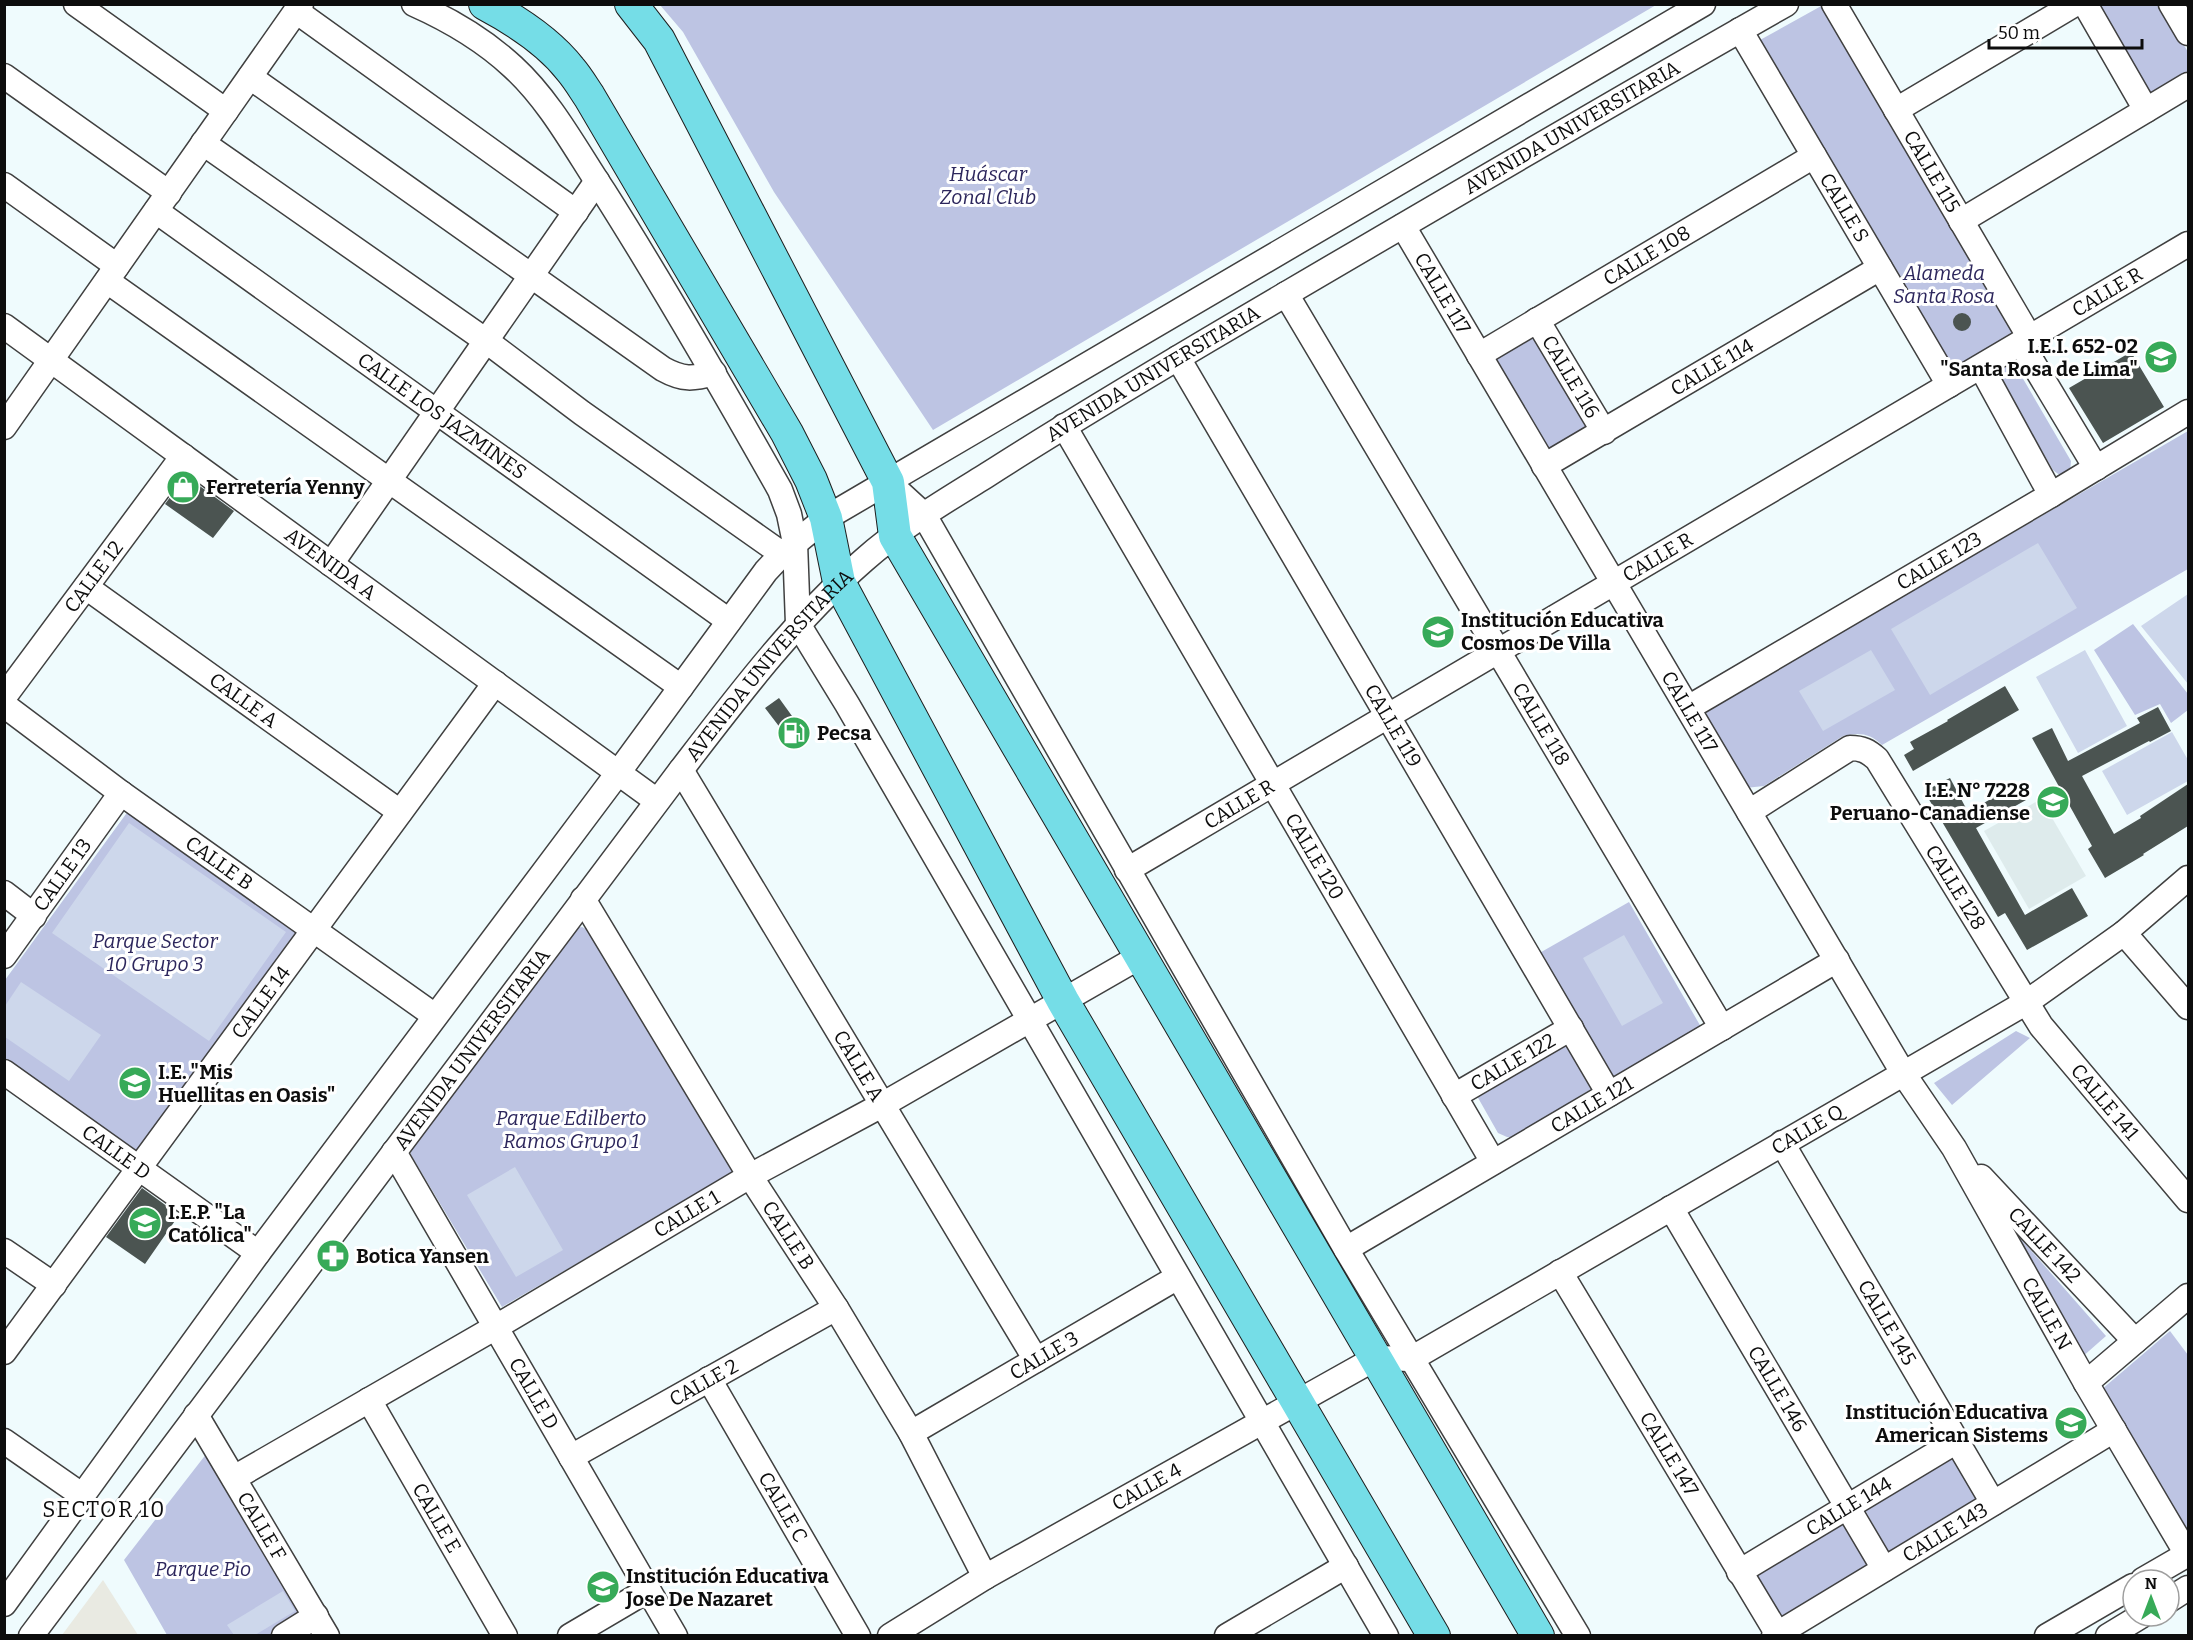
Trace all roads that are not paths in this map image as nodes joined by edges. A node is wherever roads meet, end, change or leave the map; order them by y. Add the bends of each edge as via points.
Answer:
1 (76, 4) edge
2 (414, 4) edge
3 (484, 4) edge
4 (632, 4) edge
5 (1703, 4) edge
6 (1786, 4) edge
7 (1834, 4) edge
8 (2075, 4) edge
9 (2085, 4) edge
10 (2171, 4) edge
11 (298, 8) edge
12 (1740, 30) junction
13 (2188, 33) edge
14 (4, 76) edge
15 (250, 77) junction
16 (2188, 85) edge
17 (226, 111) junction
18 (1896, 111) junction
19 (2146, 111) junction
20 (204, 143) junction
21 (1814, 156) junction
22 (597, 181) junction
23 (4, 185) edge
24 (162, 202) junction
25 (576, 212) junction
26 (1961, 221) junction
27 (1403, 226) junction
28 (2188, 244) edge
29 (1880, 268) junction
30 (112, 273) junction
31 (531, 277) junction
32 (1286, 294) junction
33 (1538, 320) junction
34 (4, 326) edge
35 (485, 340) junction
36 (2026, 340) junction
37 (1479, 355) junction
38 (1178, 358) junction
39 (51, 360) junction
40 (1981, 367) junction
41 (714, 373) junction
42 (1949, 385) junction
43 (437, 412) junction
44 (2188, 412) edge
45 (1064, 426) junction
46 (4, 427) edge
47 (1604, 432) junction
48 (183, 456) junction
49 (1545, 466) junction
50 (2096, 468) junction
51 (389, 481) junction
52 (888, 482) junction
53 (2051, 495) junction
54 (924, 515) junction
55 (826, 518) junction
56 (895, 536) junction
57 (788, 549) junction
58 (331, 564) junction
59 (839, 582) junction
60 (1614, 583) junction
61 (86, 587) junction
62 (729, 621) junction
63 (798, 624) junction
64 (1498, 651) junction
65 (495, 683) junction
66 (681, 687) junction
67 (4, 697) edge
68 (4, 705) edge
69 (1688, 708) junction
70 (1388, 716) junction
71 (681, 770) junction
72 (618, 772) junction
73 (1272, 784) junction
74 (121, 793) junction
75 (657, 801) junction
76 (400, 812) junction
77 (1749, 812) junction
78 (1127, 870) junction
79 (2188, 878) edge
80 (4, 893) edge
81 (583, 899) junction
82 (34, 916) junction
83 (314, 929) junction
84 (2124, 933) junction
85 (4, 956) edge
86 (1141, 956) junction
87 (1836, 960) junction
88 (1063, 1000) junction
89 (2027, 1002) junction
90 (2188, 1007) edge
91 (435, 1016) junction
92 (1029, 1021) junction
93 (1571, 1028) junction
94 (1722, 1028) junction
95 (4, 1072) edge
96 (1903, 1073) junction
97 (1609, 1094) junction
98 (1454, 1096) junction
99 (882, 1105) junction
100 (1782, 1143) junction
101 (1954, 1148) junction
102 (394, 1152) junction
103 (1493, 1162) junction
104 (139, 1168) junction
105 (750, 1176) junction
106 (2188, 1200) edge
107 (1671, 1208) junction
108 (1346, 1249) junction
109 (4, 1251) edge
110 (258, 1253) junction
111 (1560, 1272) junction
112 (1178, 1277) junction
113 (54, 1285) junction
114 (2188, 1296) edge
115 (836, 1308) junction
116 (496, 1327) junction
117 (2135, 1341) junction
118 (4, 1352) edge
119 (1376, 1358) junction
120 (1411, 1359) junction
121 (1036, 1360) junction
122 (710, 1379) junction
123 (2086, 1383) junction
124 (369, 1400) junction
125 (1298, 1403) junction
126 (196, 1415) junction
127 (1262, 1423) junction
128 (2114, 1430) junction
129 (911, 1433) junction
130 (4, 1441) edge
131 (1957, 1441) junction
132 (571, 1457) junction
133 (234, 1478) junction
134 (83, 1496) junction
135 (1993, 1503) junction
136 (1848, 1507) junction
137 (2188, 1555) edge
138 (1346, 1566) junction
139 (2165, 1568) edge
140 (1884, 1569) junction
141 (1739, 1572) junction
142 (985, 1577) junction
143 (648, 1590) junction
144 (2121, 1593) edge
145 (4, 1604) edge
146 (321, 1626) edge
147 (2121, 1628) edge
148 (1776, 1634) edge
149 (31, 1635) edge
150 (284, 1635) edge
151 (505, 1635) edge
152 (570, 1635) edge
153 (675, 1635) edge
154 (858, 1635) edge
155 (890, 1635) edge
156 (1227, 1635) edge
157 (1386, 1635) edge
158 (1434, 1635) edge
159 (1538, 1635) edge
160 (1578, 1635) edge
161 (2048, 1635) edge
162 (2108, 1635) edge

1 - 17 street
2 - 22 street via 465,30 514,68 537,91
3 - 55 main road via 542,42 569,67 589,96 787,433
4 - 52 main road via 659,40
5 - 52 street, AVENIDA UNIVERSITARIA
6 - 12 street, AVENIDA UNIVERSITARIA
7 - 18 street, CALLE 115
8 - 18 street
9 - 19 street
10 - 13 street
11 - 15 street
11 - 25 street
12 - 21 street, CALLE S
12 - 27 street, AVENIDA UNIVERSITARIA
14 - 24 street, CALLE LOS JAZMINES
15 - 17 street
15 - 31 street
16 - 19 street
17 - 20 street
18 - 26 street, CALLE 115
19 - 26 street
20 - 24 street
20 - 35 street
21 - 29 street, CALLE S
21 - 33 street, CALLE 108
22 - 25 street
22 - 41 street
23 - 30 street
24 - 30 street
24 - 43 street, CALLE LOS JAZMINES
25 - 31 street
26 - 36 street, CALLE 115
27 - 32 street, AVENIDA UNIVERSITARIA
27 - 37 street, CALLE 117
28 - 36 street, CALLE R
29 - 42 street, CALLE S
29 - 47 street, CALLE 114
30 - 39 street
30 - 51 street
31 - 35 street
31 - 41 street via 676,376 698,378
32 - 38 street, AVENIDA UNIVERSITARIA
32 - 64 street, CALLE 118
33 - 37 street, CALLE 108
33 - 47 street, CALLE 116
34 - 39 street, AVENIDA A
35 - 43 street
35 - 57 street via 582,413
36 - 40 street, CALLE R
36 - 50 street, CALLE 115
37 - 49 street, CALLE 117
38 - 45 street, AVENIDA UNIVERSITARIA
38 - 70 street, CALLE 119
39 - 46 street
39 - 48 street, AVENIDA A
40 - 42 street, CALLE R
40 - 53 street
41 - 57 street via 780,490 789,514
42 - 60 street, CALLE R
43 - 51 street
43 - 62 street, CALLE LOS JAZMINES
44 - 50 street, CALLE 123
45 - 54 street, AVENIDA UNIVERSITARIA
45 - 73 street, CALLE 120
47 - 49 street, CALLE 114
48 - 58 street, AVENIDA A
48 - 61 street, CALLE 12
49 - 60 street, CALLE 117
50 - 53 street, CALLE 123
51 - 58 street
51 - 66 street
52 - 54 street
52 - 55 street, AVENIDA UNIVERSITARIA
52 - 56 main road
53 - 69 street, CALLE 123
54 - 56 street, AVENIDA UNIVERSITARIA
54 - 78 street
55 - 57 street, AVENIDA UNIVERSITARIA
55 - 59 main road
56 - 59 street, AVENIDA UNIVERSITARIA
56 - 86 main road
57 - 62 street, AVENIDA UNIVERSITARIA via 765,571
57 - 63 street
58 - 65 street, AVENIDA A
59 - 63 street, AVENIDA UNIVERSITARIA
59 - 88 main road
60 - 64 street, CALLE R
60 - 69 street, CALLE 117
61 - 67 street, CALLE 12
61 - 76 street, CALLE A
62 - 66 street, AVENIDA UNIVERSITARIA
63 - 71 street, AVENIDA UNIVERSITARIA
63 - 92 street
64 - 70 street, CALLE R
64 - 94 street, CALLE 118
65 - 72 street, AVENIDA A
65 - 76 street, CALLE 14
66 - 72 street, AVENIDA UNIVERSITARIA
68 - 74 street, CALLE B
69 - 77 street, CALLE 117
70 - 73 street, CALLE R
70 - 93 street, CALLE 119
71 - 75 street, AVENIDA UNIVERSITARIA
71 - 99 street, CALLE A
72 - 75 street, AVENIDA A
72 - 91 street, AVENIDA UNIVERSITARIA
73 - 78 street, CALLE R
73 - 98 street, CALLE 120
74 - 82 street, CALLE 13
74 - 83 street, CALLE B
75 - 81 street, AVENIDA UNIVERSITARIA
76 - 83 street, CALLE 14
77 - 87 street, CALLE 117
77 - 89 street, CALLE 128 via 1850,748 1869,752 1877,759
78 - 108 street
79 - 84 street, CALLE Q
80 - 82 street
81 - 102 street, AVENIDA UNIVERSITARIA
81 - 105 street, CALLE B
82 - 85 street, CALLE 13
83 - 91 street, CALLE B
83 - 104 street, CALLE 14
84 - 89 street, CALLE Q
84 - 90 street
86 - 88 street, CALLE 1
86 - 119 main road
87 - 94 street, CALLE 121
87 - 96 street, CALLE 117
88 - 92 street, CALLE 1
88 - 125 main road
89 - 96 street, CALLE Q
89 - 106 street, CALLE 141 via 2041,1026
91 - 110 street, AVENIDA UNIVERSITARIA
92 - 99 street, CALLE 1
92 - 112 street
93 - 97 street, CALLE 119
93 - 98 street, CALLE 122
94 - 97 street, CALLE 121
95 - 104 street, CALLE D
96 - 100 street, CALLE Q
96 - 101 street, CALLE N
97 - 103 street, CALLE 121
98 - 103 street, CALLE 120
99 - 105 street, CALLE 1
99 - 121 street, CALLE A
100 - 107 street, CALLE Q
100 - 131 street, CALLE 145
101 - 117 street, CALLE 142
101 - 123 street, CALLE N
102 - 116 street, CALLE D
102 - 126 street, AVENIDA UNIVERSITARIA
103 - 108 street, CALLE 121
104 - 110 street, CALLE D
104 - 113 street, CALLE 14
105 - 115 street, CALLE B
105 - 116 street, CALLE 1
107 - 111 street, CALLE Q
107 - 136 street, CALLE 146
108 - 120 street
109 - 113 street
110 - 134 street, AVENIDA UNIVERSITARIA
111 - 120 street, CALLE Q
111 - 141 street, CALLE 147
112 - 121 street, CALLE 3
112 - 127 street
113 - 118 street, CALLE 14
114 - 117 street
115 - 122 street, CALLE 2
115 - 129 street, CALLE B
116 - 124 street, CALLE 1
116 - 132 street, CALLE D
117 - 123 street
119 - 120 street
119 - 125 street, CALLE 4
119 - 159 main road
120 - 160 street
121 - 129 street, CALLE 3
122 - 132 street, CALLE 2
122 - 154 street, CALLE C
123 - 128 street, CALLE N
124 - 133 street, CALLE 1
124 - 151 street, CALLE E
125 - 127 street, CALLE 4
125 - 158 main road
126 - 133 street, CALLE F
126 - 149 street, AVENIDA UNIVERSITARIA
127 - 138 street
127 - 142 street, CALLE 4
128 - 135 street, CALLE 143
128 - 137 street, CALLE N
129 - 142 street, CALLE B
130 - 134 street
131 - 135 street, CALLE 145
131 - 136 street, CALLE 144
132 - 143 street, CALLE D
133 - 146 street, CALLE F
134 - 145 street, AVENIDA UNIVERSITARIA
135 - 140 street, CALLE 143
136 - 140 street, CALLE 146
136 - 141 street, CALLE 144
137 - 139 street
138 - 156 street
138 - 157 street
140 - 148 street, CALLE 143
141 - 148 street, CALLE 147
142 - 155 street, CALLE 4
143 - 152 street
143 - 153 street, CALLE D
144 - 161 street
146 - 150 street
147 - 162 street

